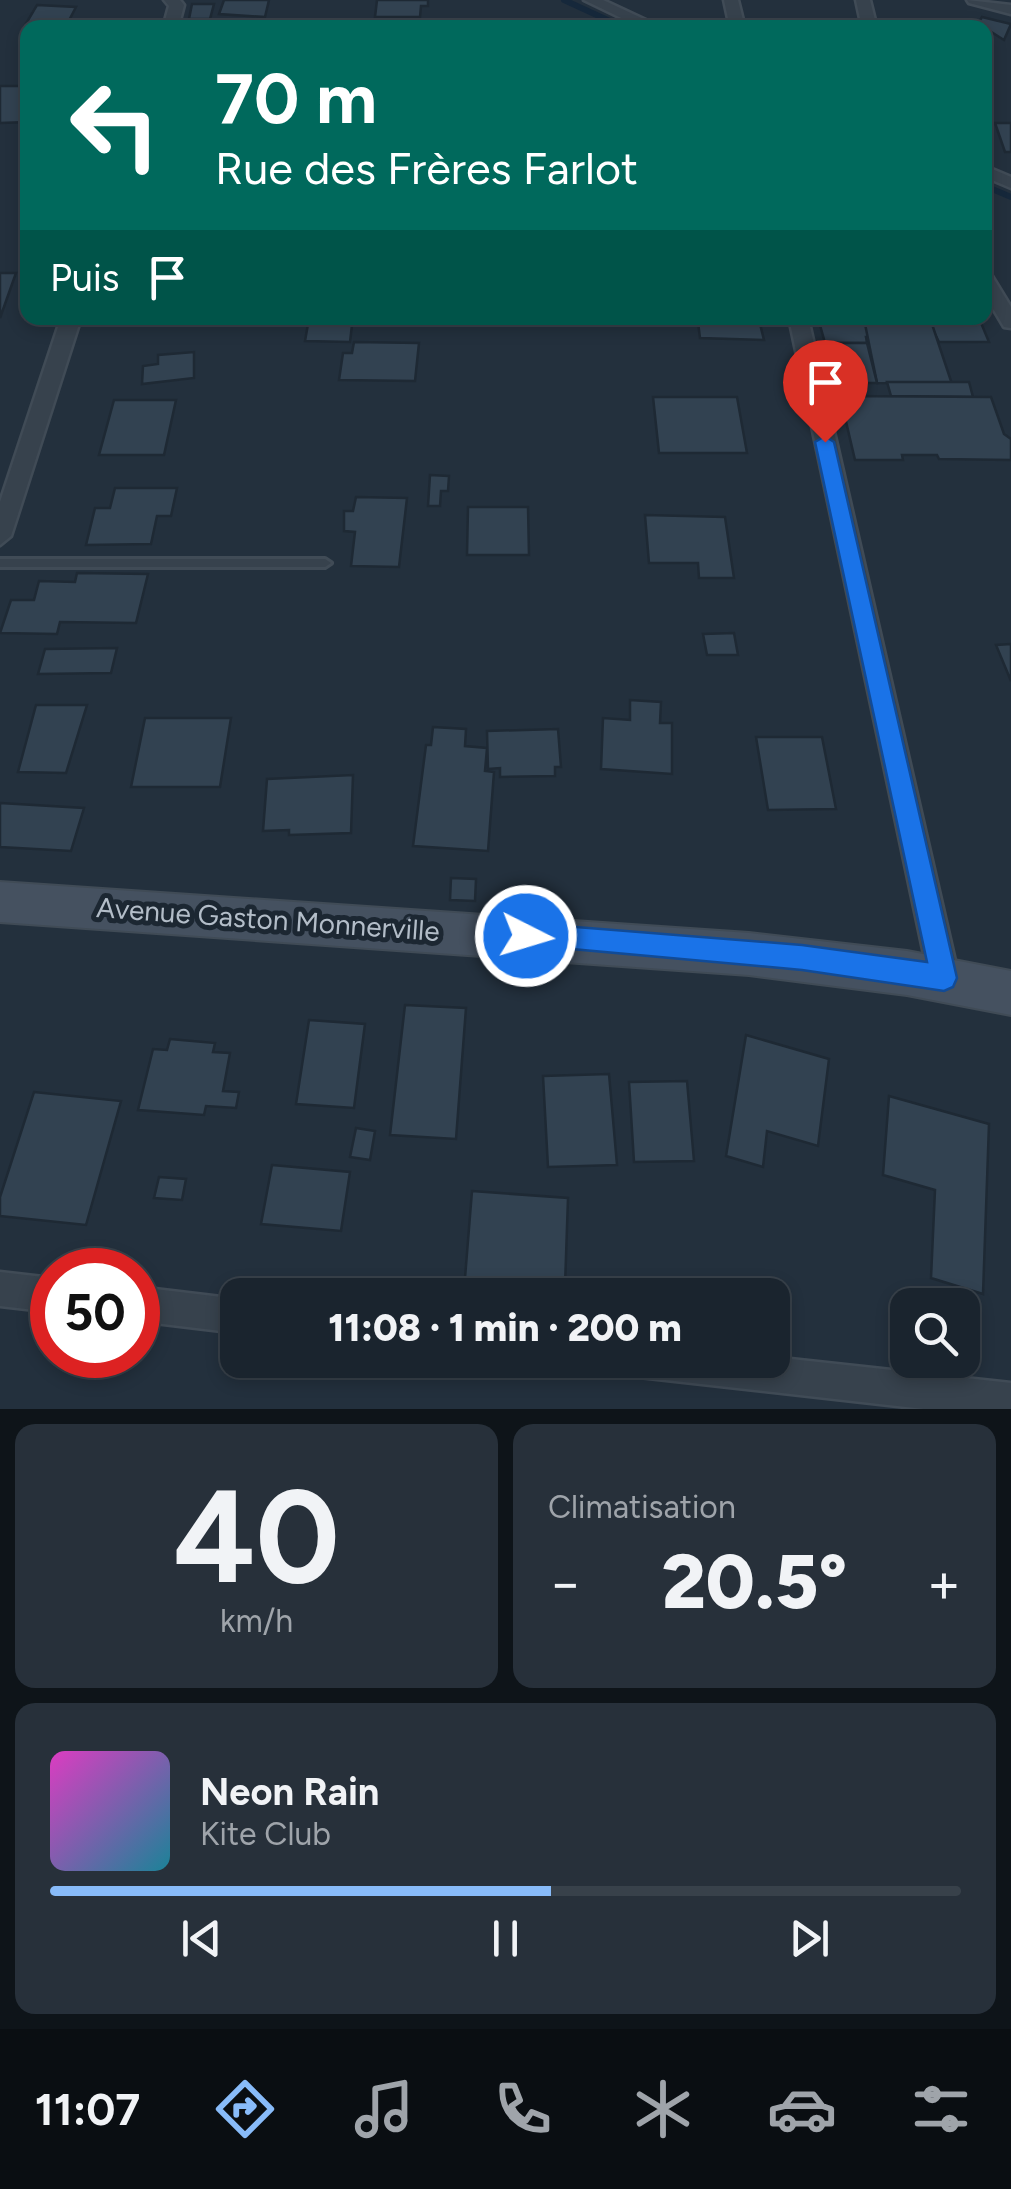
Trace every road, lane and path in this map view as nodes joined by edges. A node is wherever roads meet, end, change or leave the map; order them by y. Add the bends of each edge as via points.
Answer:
1 (591, 0) edge
2 (974, 0) edge
3 (1011, 10) edge
4 (637, 20) edge
5 (992, 291) edge
6 (1011, 322) edge
7 (70, 325) edge
8 (800, 325) edge
9 (0, 536) edge
10 (0, 563) edge
11 (325, 564) dead end
12 (0, 902) edge
13 (944, 978) junction
14 (1011, 994) edge
15 (0, 1289) edge
16 (30, 1292) edge
17 (160, 1307) edge
18 (220, 1314) edge
19 (790, 1377) edge
20 (1011, 1401) edge

1 - 4 street
2 - 3 street
5 - 6 street
7 - 9 street
8 - 13 street
10 - 11 lane
12 - 13 main road, Avenue Gaston Monnerville via 664,946
13 - 14 main road, Avenue Gaston Monnerville
15 - 16 street
17 - 18 street
19 - 20 street

